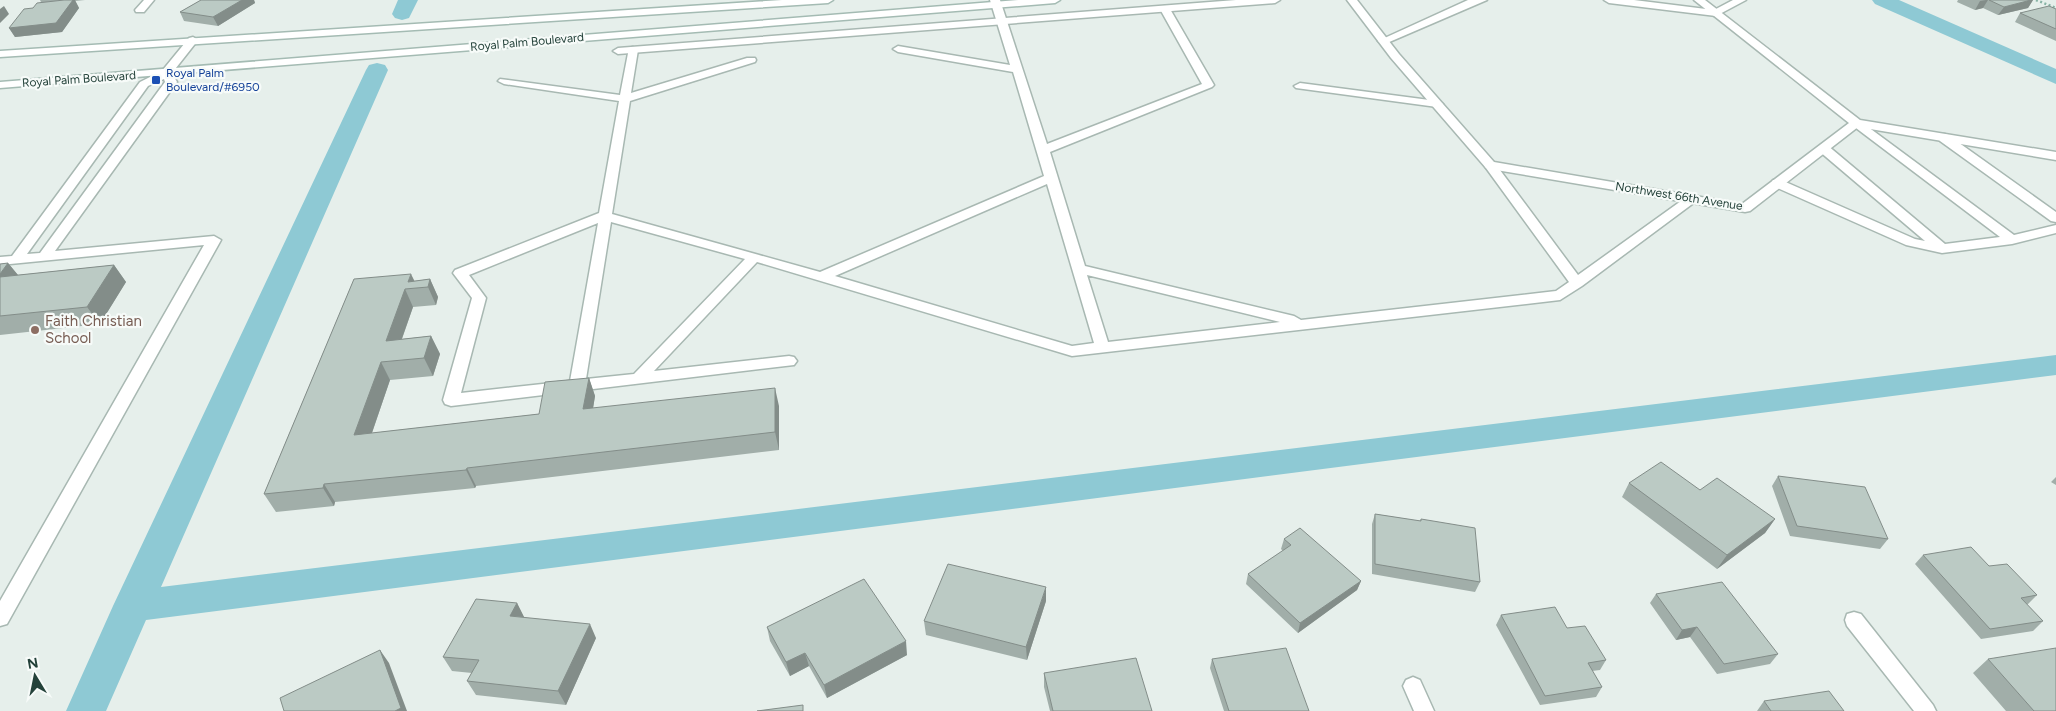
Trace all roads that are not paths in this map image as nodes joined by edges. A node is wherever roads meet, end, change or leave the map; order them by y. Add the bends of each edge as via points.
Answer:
1 (149, 0) edge
2 (828, 0) edge
3 (1055, 0) edge
4 (1275, 0) edge
5 (1352, 0) edge
6 (1482, 0) edge
7 (1609, 0) edge
8 (1699, 0) edge
9 (1741, 0) edge
10 (995, 2) edge
11 (1654, 3) edge
12 (1165, 9) junction
13 (140, 10) dead end
14 (1716, 13) junction
15 (1003, 21) junction
16 (193, 40) junction
17 (1384, 41) junction
18 (898, 49) dead end
19 (633, 50) junction
20 (618, 51) dead end
21 (0, 54) edge
22 (751, 60) dead end
23 (1018, 70) junction
24 (166, 73) junction
25 (504, 81) dead end
26 (0, 85) edge
27 (1300, 86) dead end
28 (625, 99) junction
29 (1437, 104) junction
30 (1856, 123) junction
31 (1944, 138) junction
32 (1823, 148) junction
33 (1043, 150) junction
34 (2056, 156) edge
35 (1490, 165) junction
36 (1050, 178) junction
37 (1777, 183) junction
38 (1692, 199) junction
39 (604, 216) junction
40 (2056, 218) edge
41 (2056, 229) edge
42 (2012, 240) junction
43 (1942, 249) junction
44 (44, 257) junction
45 (754, 257) junction
46 (16, 260) junction
47 (0, 261) edge
48 (1079, 269) junction
49 (821, 277) junction
50 (1577, 283) junction
51 (1305, 324) junction
52 (1102, 347) junction
53 (789, 361) dead end
54 (638, 379) junction
55 (577, 386) junction
56 (0, 618) edge
57 (1854, 620) dead end
58 (1413, 686) dead end
59 (1424, 711) edge
60 (1926, 711) edge

1 - 13 street
2 - 16 street, Royal Palm Boulevard
3 - 10 street, Royal Palm Boulevard
4 - 12 street
5 - 17 street
6 - 17 street
7 - 11 street
8 - 14 street
9 - 14 street
10 - 15 street
10 - 24 street, Royal Palm Boulevard
11 - 14 street
12 - 15 street
12 - 33 street via 1208,85
14 - 30 street
15 - 19 street
15 - 23 street
16 - 21 street, Royal Palm Boulevard
16 - 24 street
17 - 29 street
18 - 23 street
19 - 20 street
19 - 28 street
22 - 28 street
23 - 33 street
24 - 26 street, Royal Palm Boulevard
24 - 44 street via 171,82
24 - 46 street via 144,84
25 - 28 street
27 - 29 street
28 - 39 street
29 - 35 street
30 - 31 street
30 - 32 street, Northwest 66th Avenue
30 - 42 street
31 - 34 street
31 - 40 street
32 - 37 street, Northwest 66th Avenue
32 - 43 street
33 - 36 street
35 - 38 street, Northwest 66th Avenue
35 - 50 street
36 - 48 street
36 - 49 street
37 - 38 street, Northwest 66th Avenue via 1745,208
37 - 43 street via 1911,242
38 - 50 street
39 - 45 street
39 - 55 street
39 - 55 street via 460,273 479,298 451,400
41 - 42 street
42 - 43 street
44 - 46 street
44 - 56 street via 214,240
45 - 49 street
45 - 54 street
46 - 47 street
48 - 51 street
48 - 52 street
49 - 52 street via 1072,351
50 - 51 street via 1560,295
51 - 52 street
53 - 54 street
54 - 55 street
57 - 60 street
58 - 59 street

